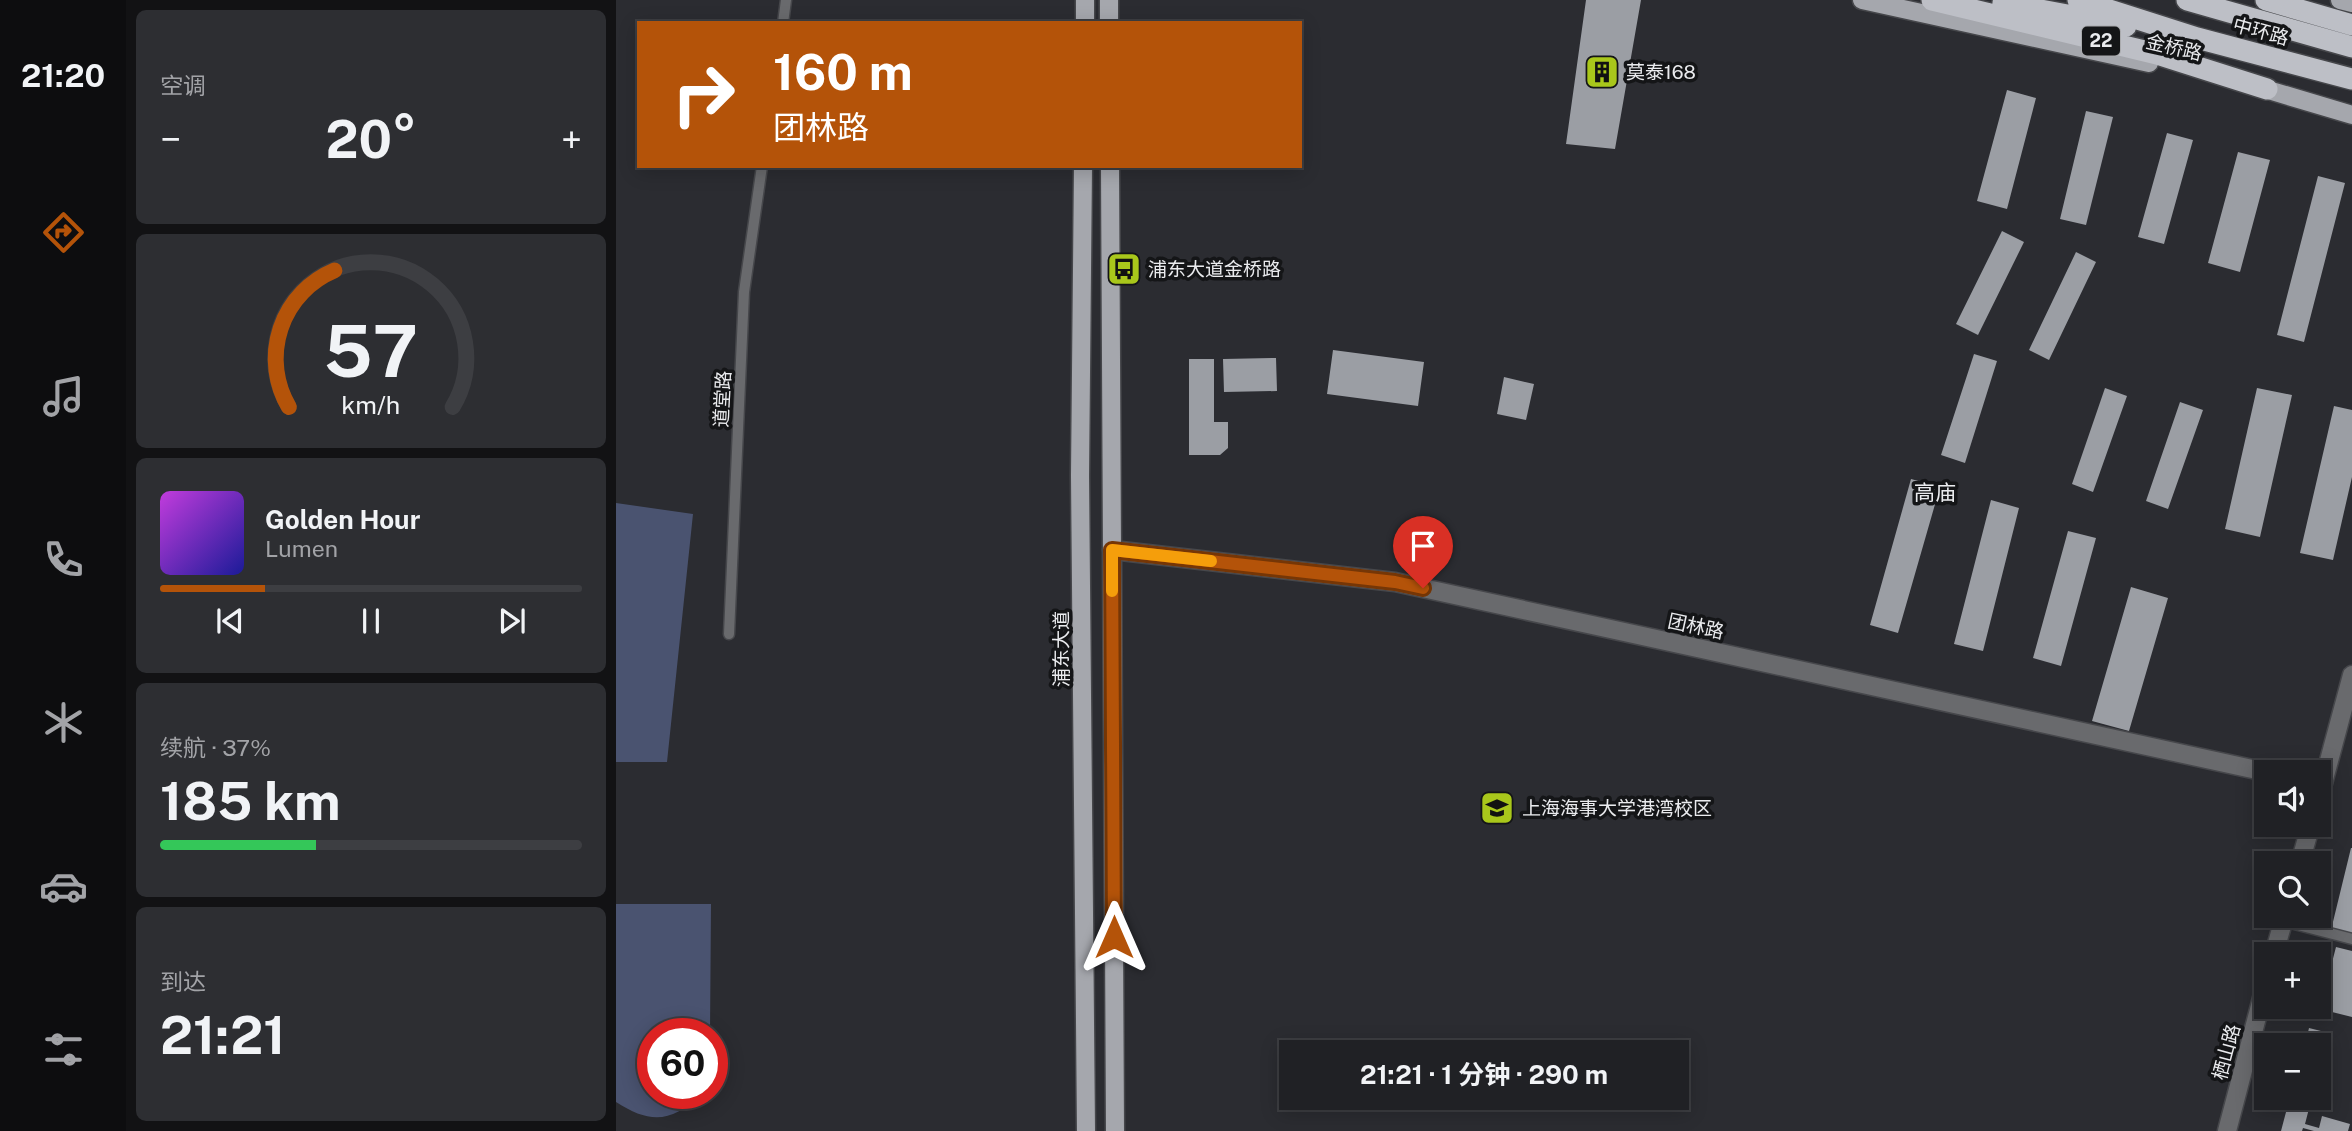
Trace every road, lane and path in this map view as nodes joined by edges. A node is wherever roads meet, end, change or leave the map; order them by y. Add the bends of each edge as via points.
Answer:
1 (786, 0) edge
2 (1085, 0) edge
3 (1109, 0) edge
4 (1862, 0) edge
5 (1932, 0) edge
6 (1990, 0) edge
7 (2078, 0) edge
8 (2188, 0) edge
9 (2266, 0) edge
10 (2340, 0) edge
11 (2352, 3) edge
12 (783, 21) edge
13 (1085, 21) edge
14 (1109, 21) edge
15 (2352, 25) edge
16 (2197, 38) junction
17 (2352, 47) edge
18 (2352, 79) edge
19 (2267, 89) junction
20 (2352, 115) edge
21 (762, 168) edge
22 (1083, 168) edge
23 (1110, 168) edge
24 (1112, 550) junction
25 (730, 634) dead end
26 (2352, 675) edge
27 (2328, 760) edge
28 (2254, 769) edge
29 (2316, 928) edge
30 (2352, 939) edge
31 (2257, 1019) edge
32 (1086, 1131) edge
33 (1115, 1131) edge
34 (2227, 1131) edge

1 - 12 lane
2 - 13 main road
3 - 14 main road
4 - 19 main road, 金桥路
5 - 19 highway, 22 via 2157,54
6 - 16 highway
7 - 16 highway, 中环路
8 - 17 highway, 中环路
9 - 15 highway
10 - 11 main road
16 - 18 highway, 中环路
19 - 20 main road, 金桥路
21 - 25 lane, 道堂路 via 744,292
22 - 32 main road, 浦东大道 via 1080,476
23 - 24 main road
24 - 28 street, 团林路 via 1395,582
24 - 33 main road
26 - 27 street
29 - 30 lane
31 - 34 street, 栖山路

